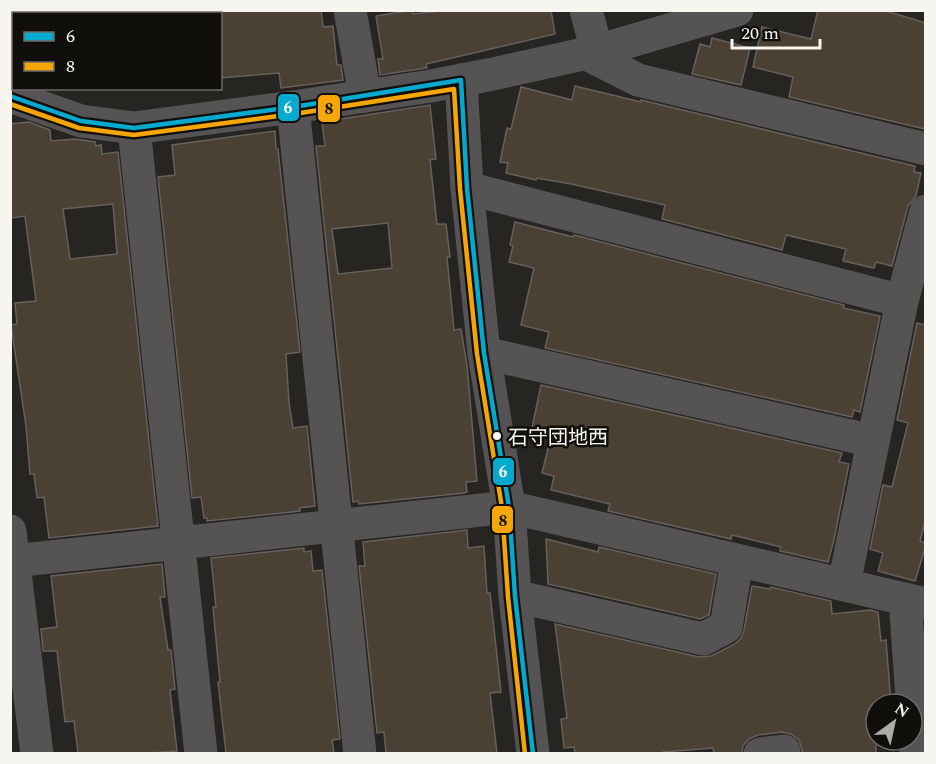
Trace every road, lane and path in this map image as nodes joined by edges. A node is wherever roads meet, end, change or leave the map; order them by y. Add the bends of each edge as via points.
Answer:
1 (350, 10) edge
2 (586, 10) edge
3 (737, 10) edge
4 (666, 21) edge
5 (592, 52) junction
6 (461, 80) junction
7 (10, 96) edge
8 (365, 96) junction
9 (293, 106) junction
10 (134, 128) junction
11 (926, 149) edge
12 (467, 188) junction
13 (926, 211) edge
14 (902, 300) junction
15 (484, 353) junction
16 (873, 441) junction
17 (509, 507) junction
18 (337, 527) junction
19 (179, 543) junction
20 (12, 546) edge
21 (737, 561) junction
22 (844, 584) junction
23 (515, 596) junction
24 (915, 602) edge
25 (37, 753) edge
26 (201, 753) edge
27 (360, 753) edge
28 (532, 753) edge
29 (760, 753) edge
30 (784, 753) edge
31 (916, 753) edge

1 - 8 street
2 - 5 street
3 - 4 street
4 - 5 street
5 - 6 street
5 - 11 street via 638,80
6 - 8 street
6 - 12 street
7 - 10 street via 81,121
8 - 9 street
9 - 10 street
9 - 18 street
10 - 19 street
12 - 14 street
12 - 15 street
13 - 14 street
14 - 16 street
15 - 16 street
15 - 17 street
16 - 22 street
17 - 18 street
17 - 21 street
17 - 23 street
18 - 19 street
18 - 27 street
19 - 20 street
19 - 26 street
20 - 25 street
21 - 22 street
21 - 23 street via 726,627 703,639
22 - 24 street
23 - 28 street
24 - 31 street
29 - 30 street

